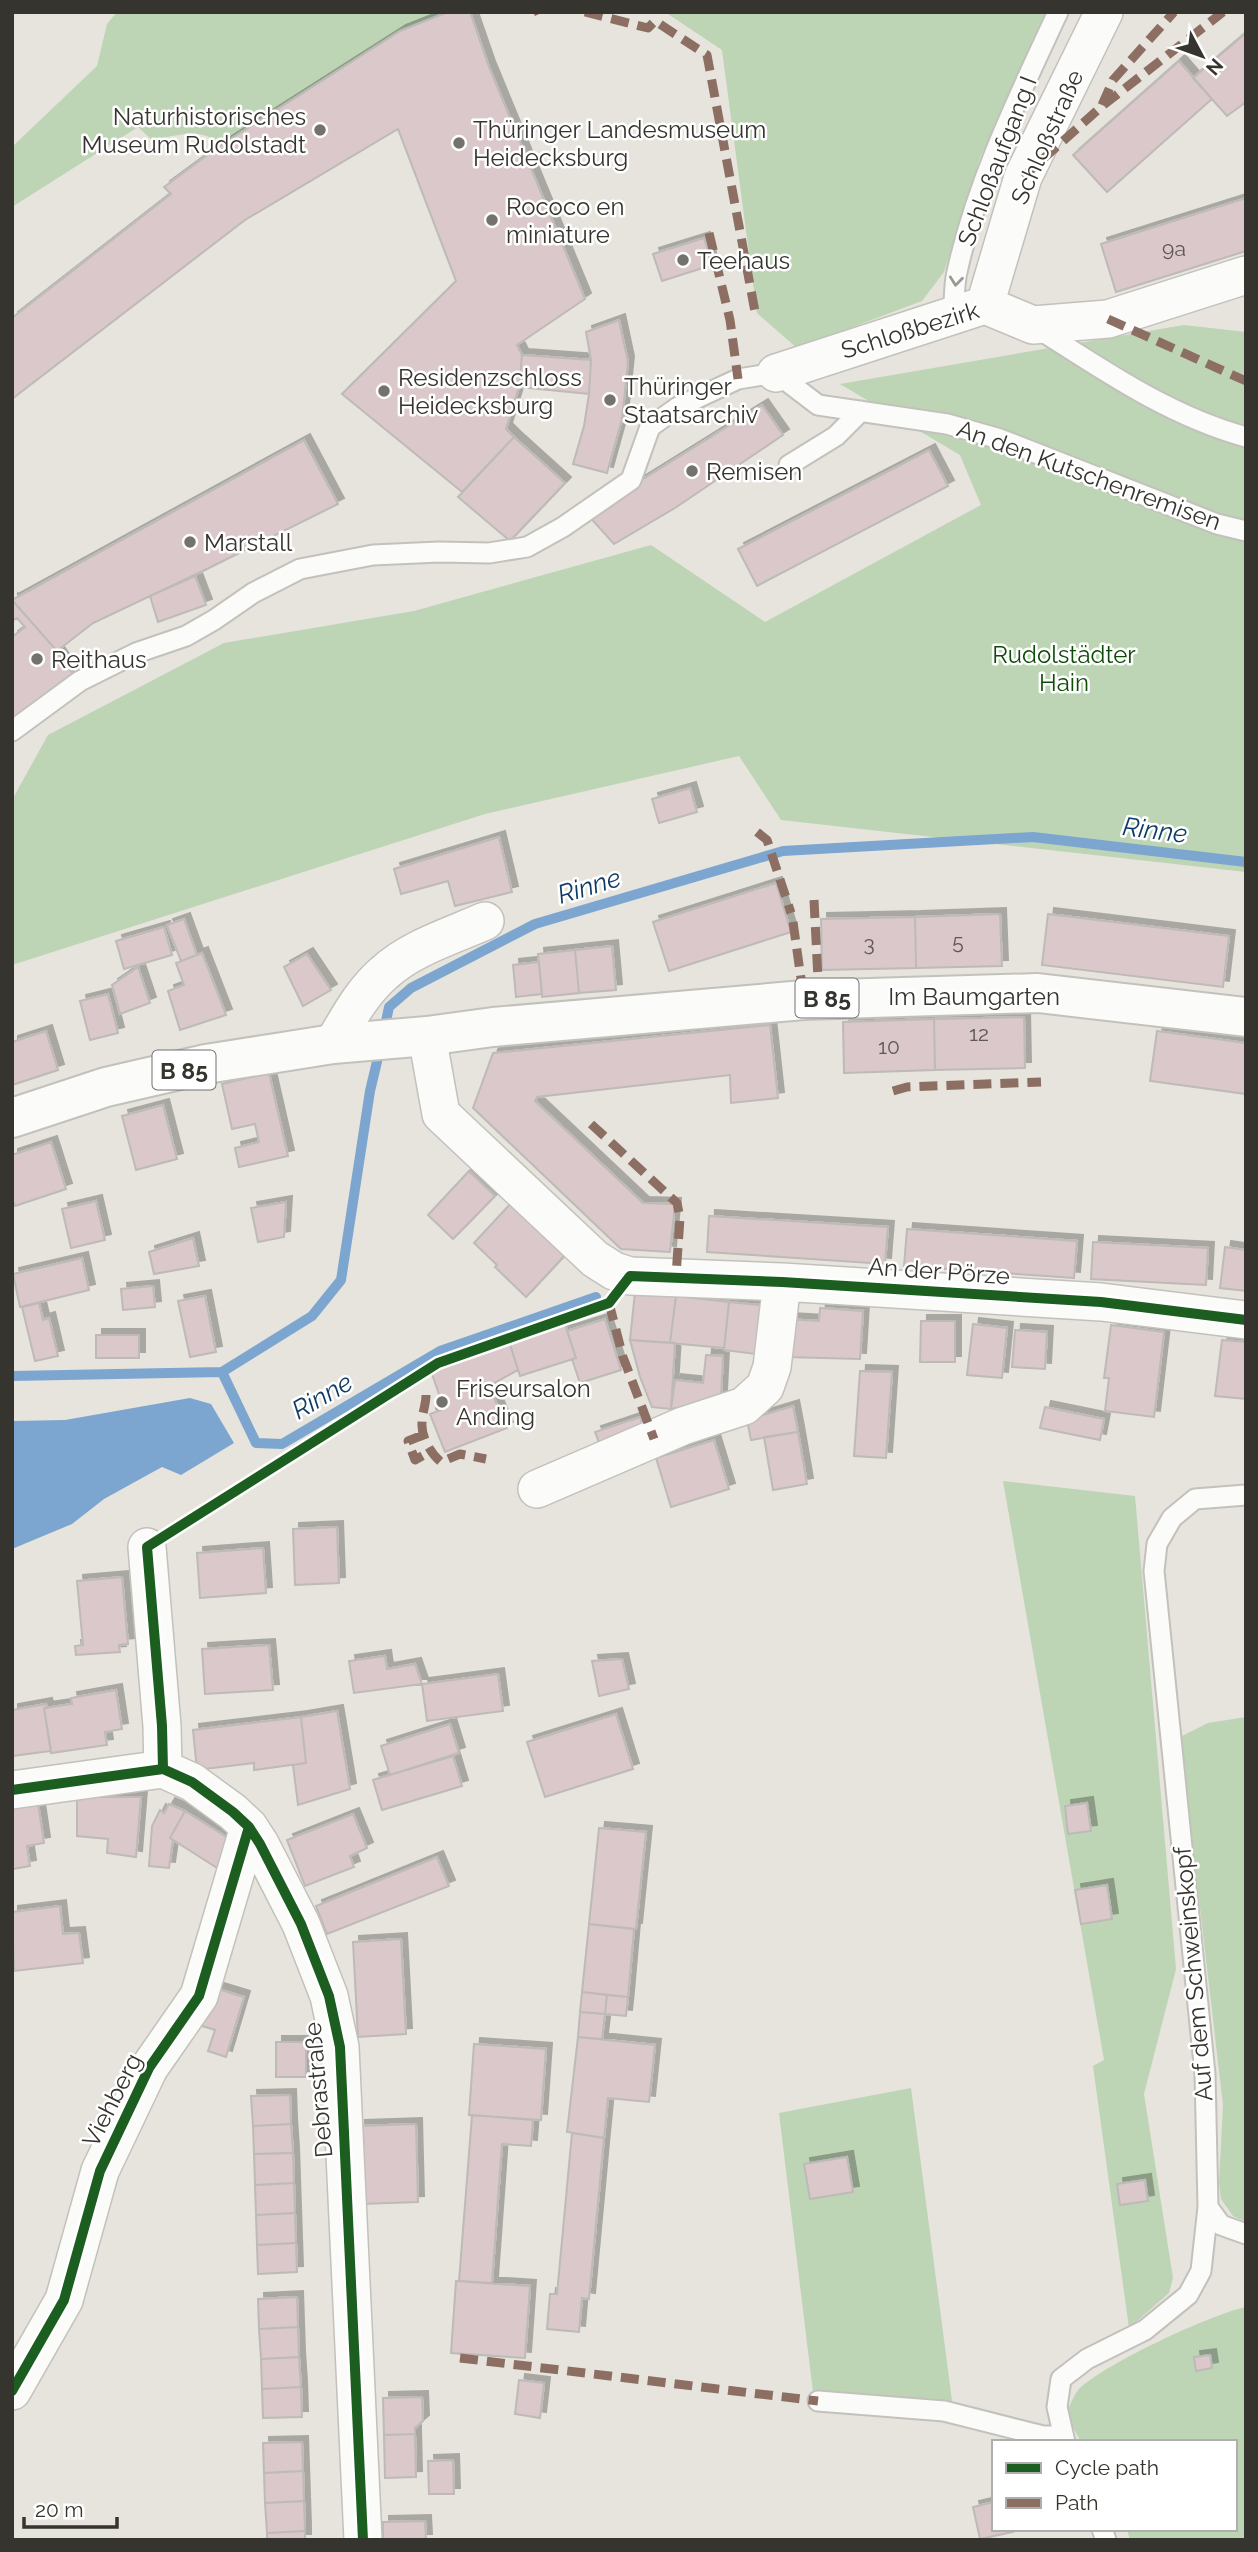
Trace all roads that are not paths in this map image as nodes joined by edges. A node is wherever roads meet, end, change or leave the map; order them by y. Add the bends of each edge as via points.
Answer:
1 (1058, 12) edge
2 (1104, 12) edge
3 (1246, 275) edge
4 (969, 309) junction
5 (1033, 325) junction
6 (776, 373) junction
7 (861, 411) junction
8 (1246, 438) edge
9 (789, 465) dead end
10 (1246, 531) edge
11 (12, 731) edge
12 (485, 921) dead end
13 (1246, 1017) edge
14 (418, 1037) junction
15 (347, 1043) junction
16 (12, 1118) edge
17 (782, 1282) junction
18 (1246, 1320) edge
19 (537, 1489) dead end
20 (1246, 1495) edge
21 (146, 1547) dead end
22 (163, 1769) junction
23 (12, 1790) edge
24 (249, 1827) junction
25 (1208, 2207) junction
26 (1246, 2234) edge
27 (12, 2391) edge
28 (818, 2401) dead end
29 (1064, 2439) edge
30 (363, 2540) edge

1 -> 4 lane, Schloßaufgang I via 1009,116 956,273
2 - 4 street, Schloßstraße via 1023,177
3 - 5 street, Schloßbezirk via 1108,318
4 - 5 street, Schloßbezirk
4 - 6 street, Schloßbezirk
5 - 8 lane via 1130,387
6 - 7 lane, An den Kutschenremisen via 818,405
6 - 11 lane via 738,379 678,407 650,427 631,480 527,547 489,553 373,555 300,569 186,636 136,653 80,681
7 - 9 lane via 836,436
7 - 10 lane, An den Kutschenremisen via 947,424 1000,439 1217,524
12 - 15 street via 413,953 384,972 360,999
13 - 14 main road, Im Baumgarten / B 85 via 1038,993 947,994 804,999
14 - 15 main road, B 85
14 - 17 street, An der Pörze via 441,1114 595,1259 629,1276
15 - 16 main road, B 85 via 206,1064 106,1087
17 - 18 street, An der Pörze via 1101,1302
17 - 19 street via 772,1367 765,1387 744,1406 683,1426
20 - 25 lane, Auf dem Schweinskopf via 1195,1499 1172,1518 1157,1544 1154,1571 1205,2074
21 - 22 street
22 - 23 street
22 - 24 street, Debrastraße via 192,1782
24 - 27 street, Viehberg via 199,1996 149,2068 100,2171 64,2300
24 - 30 street, Debrastraße via 302,1924 329,1996 340,2047
25 - 26 lane via 1221,2225
25 - 29 lane, Auf dem Schweinskopf via 1201,2271 1188,2295 1145,2330 1087,2359 1061,2379 1057,2407
28 - 29 lane via 944,2411

